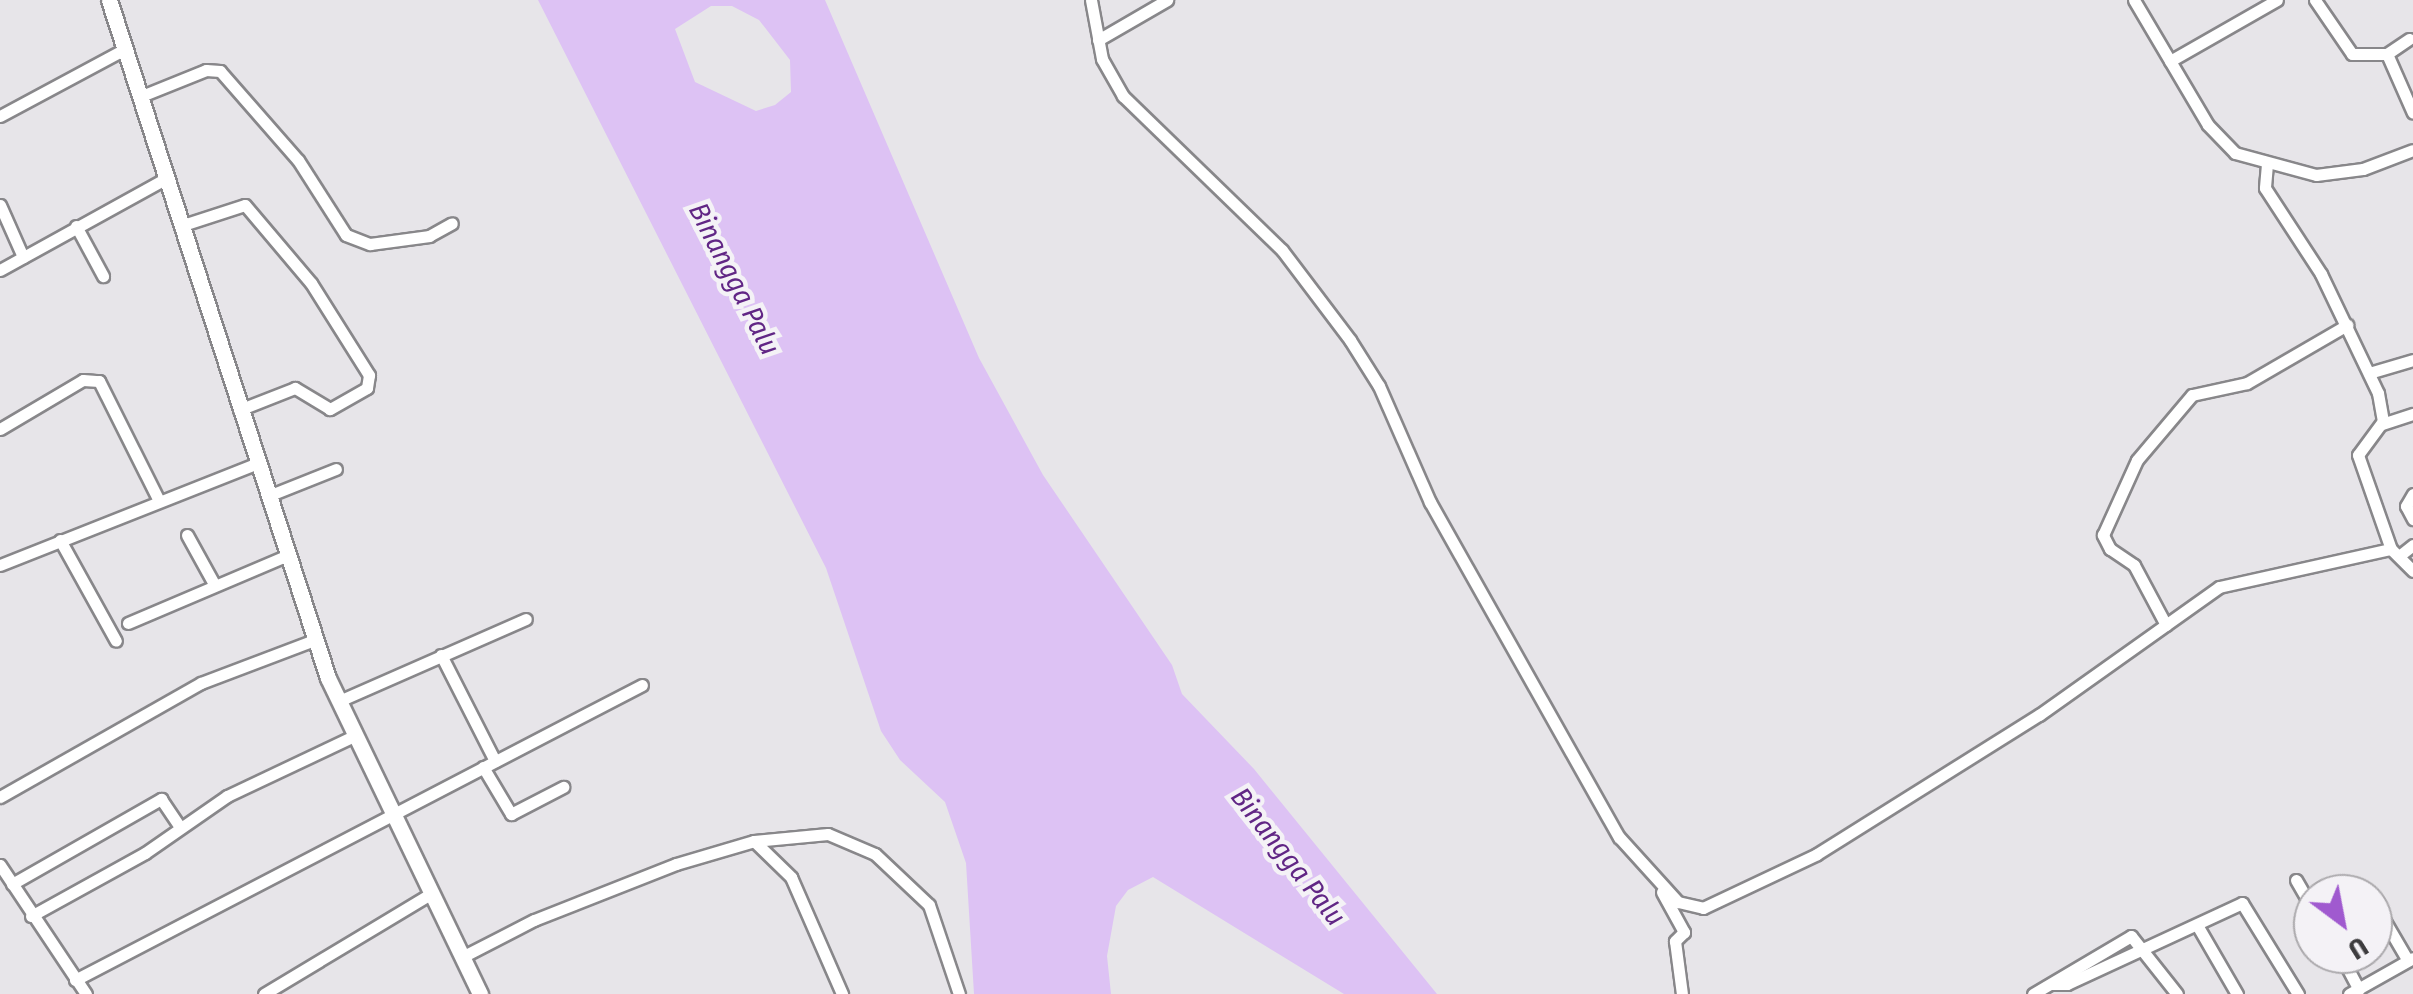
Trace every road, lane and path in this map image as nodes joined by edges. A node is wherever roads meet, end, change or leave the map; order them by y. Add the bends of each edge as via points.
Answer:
1 (109, 0) edge
2 (1091, 0) edge
3 (1167, 0) edge
4 (2134, 0) edge
5 (2276, 0) edge
6 (2315, 0) edge
7 (2409, 39) dead end
8 (1098, 40) junction
9 (125, 48) junction
10 (2388, 54) junction
11 (2170, 61) junction
12 (139, 98) junction
13 (2413, 113) edge
14 (0, 116) edge
15 (2413, 150) edge
16 (2267, 164) junction
17 (166, 178) junction
18 (0, 205) edge
19 (452, 223) dead end
20 (76, 226) junction
21 (180, 226) junction
22 (23, 257) junction
23 (0, 270) edge
24 (104, 276) dead end
25 (2347, 326) junction
26 (2413, 360) edge
27 (2369, 372) junction
28 (239, 410) junction
29 (2413, 414) edge
30 (2382, 424) junction
31 (0, 429) edge
32 (257, 463) junction
33 (336, 470) dead end
34 (2413, 494) edge
35 (268, 496) junction
36 (158, 499) junction
37 (2413, 519) edge
38 (187, 535) dead end
39 (60, 540) junction
40 (2413, 545) edge
41 (2395, 552) junction
42 (286, 556) junction
43 (0, 565) edge
44 (2413, 572) edge
45 (214, 584) junction
46 (526, 619) dead end
47 (128, 623) dead end
48 (2166, 625) junction
49 (314, 640) junction
50 (116, 641) dead end
51 (441, 656) junction
52 (642, 685) dead end
53 (339, 701) junction
54 (356, 735) junction
55 (489, 764) junction
56 (563, 787) dead end
57 (0, 796) edge
58 (394, 812) junction
59 (179, 826) junction
60 (754, 841) junction
61 (0, 865) edge
62 (12, 884) junction
63 (1660, 888) junction
64 (432, 893) junction
65 (31, 916) junction
66 (2197, 925) junction
67 (2393, 932) edge
68 (2147, 949) junction
69 (462, 958) junction
70 (2411, 960) edge
71 (76, 980) junction
72 (2374, 980) junction
73 (2354, 991) edge
74 (477, 993) edge
75 (86, 994) edge
76 (264, 994) edge
77 (842, 994) edge
78 (959, 994) edge
79 (1682, 994) edge
80 (2033, 994) edge
81 (2176, 994) edge
82 (2238, 994) edge
83 (2298, 994) edge
84 (2382, 994) edge

1 - 9 main road
2 - 8 street
3 - 8 street
4 - 11 street
5 - 11 street
6 - 10 street via 2352,54
7 - 10 street
8 - 63 street via 1123,96 1282,250 1350,340 1522,668 1619,837
9 - 12 main road
9 - 14 street
10 - 13 street
11 - 16 street via 2222,144
12 - 17 main road
12 - 19 street via 206,70 220,71 298,160 346,235 370,244 429,236
15 - 16 street via 2339,175
16 - 25 street via 2265,188
17 - 20 street
17 - 21 main road
18 - 22 street
20 - 22 street
20 - 24 street
21 - 28 main road
21 - 28 street via 246,205 310,282 369,376 367,388 330,409 295,388
22 - 23 street
25 - 27 street
25 - 48 street via 2247,383 2192,395 2137,460 2104,535 2110,549 2134,566
26 - 27 street
27 - 30 street
28 - 32 main road
29 - 30 street
30 - 41 street via 2358,455
31 - 36 street via 83,380 100,381
32 - 35 main road
32 - 36 street
33 - 35 street
34 - 37 street via 2406,506
35 - 42 main road
36 - 39 street
38 - 45 street
39 - 43 street
39 - 50 street
40 - 41 street
41 - 44 street
41 - 48 street via 2220,587
42 - 45 street
42 - 49 main road
45 - 47 street
46 - 51 street
48 - 63 street via 1948,776 1818,854 1703,908 1678,902
49 - 53 main road
49 - 57 street via 202,683
51 - 53 street
51 - 55 street
52 - 55 street
53 - 54 main road
54 - 58 main road
54 - 59 street via 282,766
55 - 56 street via 511,814
55 - 58 street
58 - 64 main road
58 - 71 street
59 - 62 street via 162,799
59 - 65 street
60 - 69 street via 534,920
60 - 77 street via 791,878
60 - 78 street via 828,834 876,854 929,905
61 - 62 street
62 - 65 street
63 - 79 street via 1684,932 1675,941
64 - 69 main road
64 - 76 street
65 - 71 street
66 - 68 street
66 - 82 street
66 - 83 street via 2242,903
67 - 70 street
68 - 80 street via 2131,936 2070,966
68 - 81 street
69 - 74 main road
70 - 72 street
71 - 75 street
72 - 73 street
72 - 84 street

